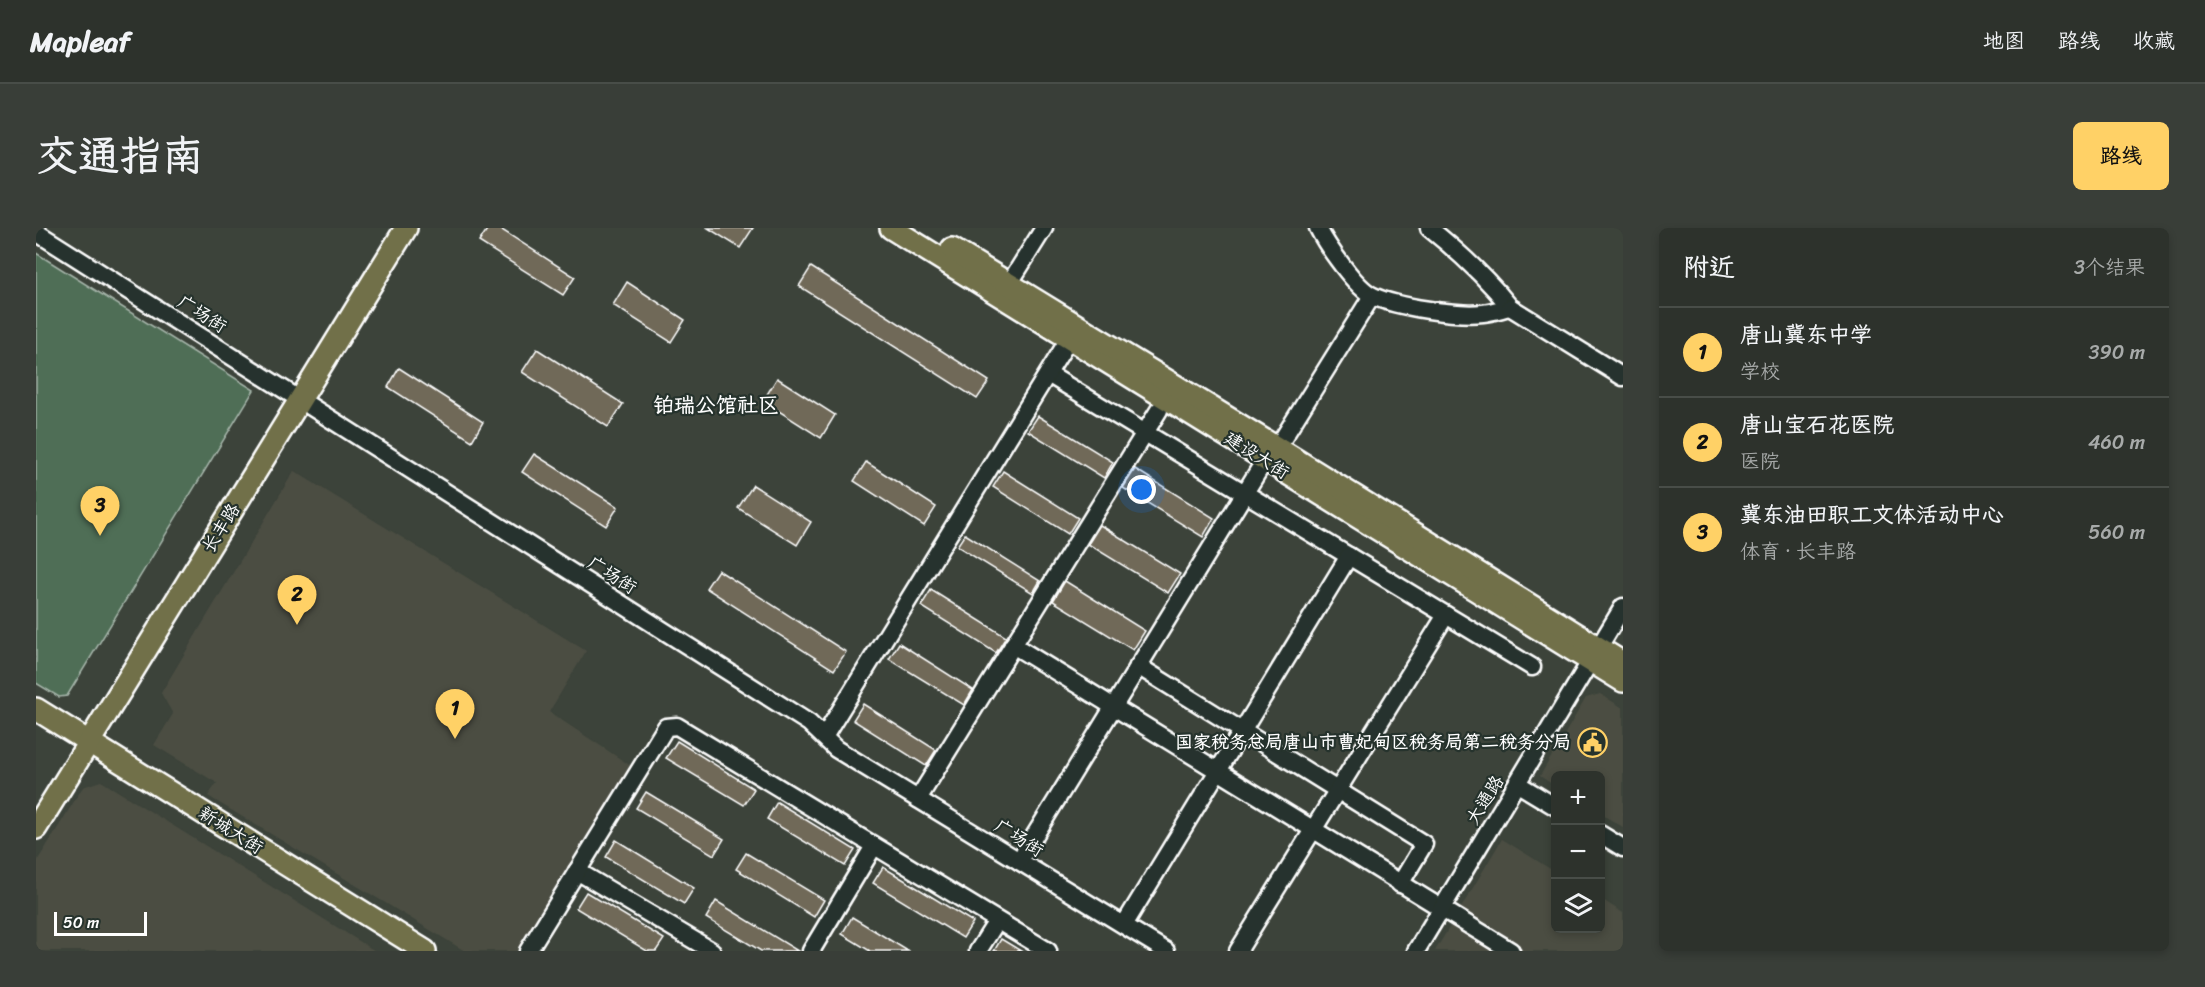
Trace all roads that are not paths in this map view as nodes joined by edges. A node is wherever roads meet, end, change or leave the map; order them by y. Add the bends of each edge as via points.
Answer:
1 (391, 228) edge
2 (406, 228) edge
3 (891, 228) edge
4 (917, 228) edge
5 (1044, 228) edge
6 (1318, 228) edge
7 (1429, 228) edge
8 (36, 232) edge
9 (1009, 284) junction
10 (1372, 296) junction
11 (1510, 307) junction
12 (1069, 339) junction
13 (1048, 374) junction
14 (1623, 377) edge
15 (295, 396) junction
16 (1158, 410) dead end
17 (1145, 432) junction
18 (1271, 454) junction
19 (1244, 493) junction
20 (1349, 556) junction
21 (1623, 607) edge
22 (1446, 615) junction
23 (1013, 645) junction
24 (1595, 655) junction
25 (1623, 663) edge
26 (1138, 666) junction
27 (1532, 667) dead end
28 (1623, 681) edge
29 (1113, 707) junction
30 (36, 709) edge
31 (1243, 731) junction
32 (824, 737) junction
33 (84, 738) junction
34 (1218, 772) junction
35 (1518, 784) junction
36 (1337, 790) junction
37 (918, 799) junction
38 (36, 802) edge
39 (1551, 804) edge
40 (36, 828) edge
41 (1312, 830) junction
42 (1605, 837) edge
43 (874, 846) junction
44 (1623, 848) edge
45 (1019, 861) junction
46 (577, 871) junction
47 (1400, 884) junction
48 (1441, 909) junction
49 (998, 921) junction
50 (1124, 925) junction
51 (425, 951) edge
52 (528, 951) edge
53 (712, 951) edge
54 (811, 951) edge
55 (978, 951) edge
56 (1048, 951) edge
57 (1166, 951) edge
58 (1238, 951) edge
59 (1416, 951) edge
60 (1511, 951) edge

1 - 15 main road
2 - 15 main road
3 - 12 main road, 建设大街
4 - 9 main road, 建设大街
5 - 9 street
6 - 10 street via 1347,271
7 - 11 street via 1466,259
8 - 15 street, 广场街
9 - 18 main road, 建设大街
10 - 11 street via 1407,306 1448,311 1482,313
10 - 18 street
11 - 14 street
12 - 13 street
12 - 18 main road, 建设大街
13 - 17 street
13 - 32 street
15 - 32 street, 广场街 via 799,717
15 - 33 main road
16 - 17 street
17 - 19 street
17 - 23 street
18 - 19 street
18 - 24 main road, 建设大街
19 - 20 street
19 - 26 street
20 - 22 street
20 - 31 street
21 - 24 street, 大通路
22 - 27 street
22 - 36 street
23 - 29 street
23 - 37 street
24 - 25 main road, 建设大街
24 - 28 main road, 建设大街
24 - 35 street, 大通路
26 - 29 street
26 - 31 street
29 - 34 street
29 - 45 street
30 - 33 main road, 新城大街
31 - 34 street
31 - 36 street
32 - 37 street, 广场街 via 836,749
33 - 38 main road
33 - 40 main road
33 - 51 main road, 新城大街
34 - 41 street
34 - 50 street
35 - 39 street
35 - 48 street, 大通路
36 - 41 street
36 - 47 street via 1424,844
37 - 45 street, 广场街
41 - 47 street
41 - 58 street
42 - 44 street
43 - 46 street via 677,726 666,727
43 - 49 street
43 - 54 street
45 - 50 street, 广场街
46 - 52 street
46 - 53 street
47 - 48 street
48 - 59 street, 大通路
48 - 60 street
49 - 55 street
49 - 56 street
50 - 57 street, 广场街

